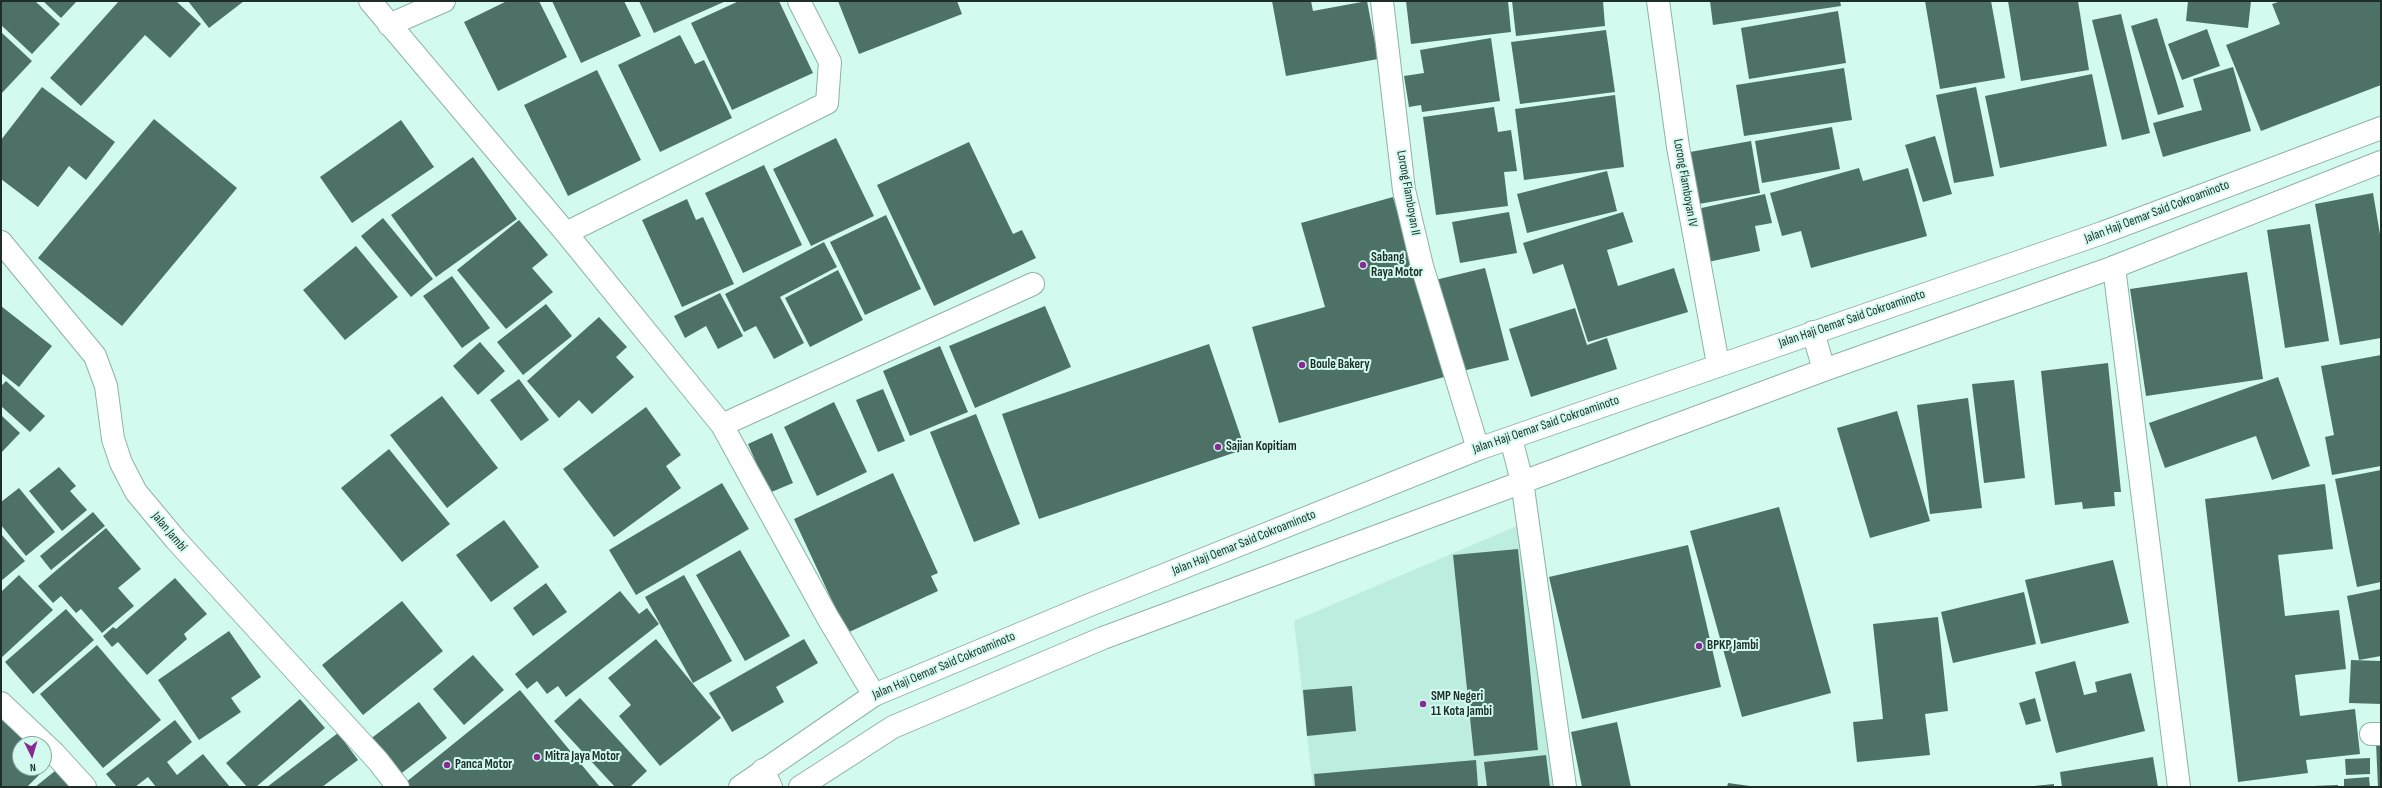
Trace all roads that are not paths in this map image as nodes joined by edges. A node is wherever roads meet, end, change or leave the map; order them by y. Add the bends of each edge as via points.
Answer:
1 (370, 1) edge
2 (444, 1) edge
3 (799, 1) edge
4 (1382, 1) edge
5 (1658, 1) edge
6 (389, 25) junction
7 (2381, 128) edge
8 (2381, 162) edge
9 (566, 234) junction
10 (6, 257) edge
11 (2114, 266) junction
12 (1033, 284) dead end
13 (1813, 332) junction
14 (1718, 364) junction
15 (1824, 370) junction
16 (722, 425) junction
17 (1511, 439) junction
18 (1478, 449) junction
19 (1522, 481) junction
20 (1087, 606) junction
21 (1103, 638) junction
22 (874, 695) junction
23 (1, 703) edge
24 (767, 778) edge
25 (85, 787) edge
26 (398, 787) edge
27 (740, 787) edge
28 (800, 787) edge
29 (1565, 787) edge
30 (2179, 787) edge

1 - 6 street
2 - 6 street
3 - 9 street via 830,62 827,103
4 - 18 street, Lorong Flamboyan II via 1404,190 1422,266
5 - 14 street, Lorong Flamboyan IV via 1678,147
6 - 9 street
7 - 13 street, Jalan Haji Oemar Said Cokroaminoto via 2102,233
8 - 11 street
9 - 16 street
10 - 26 street, Jalan Jambi via 95,356 106,386 113,439 121,463 136,492 176,540 378,761
11 - 15 street
11 - 30 street
12 - 16 street
13 - 14 street, Jalan Haji Oemar Said Cokroaminoto
13 - 15 street
14 - 17 street, Jalan Haji Oemar Said Cokroaminoto
15 - 19 street
16 - 22 street via 828,618
17 - 18 street, Jalan Haji Oemar Said Cokroaminoto
17 - 19 street
18 - 20 street, Jalan Haji Oemar Said Cokroaminoto
19 - 21 street
19 - 29 street
20 - 21 street
20 - 22 street, Jalan Haji Oemar Said Cokroaminoto
21 - 28 street via 893,727
22 - 24 street, Jalan Haji Oemar Said Cokroaminoto
23 - 25 street via 54,753
24 - 27 street, Jalan Haji Oemar Said Cokroaminoto

